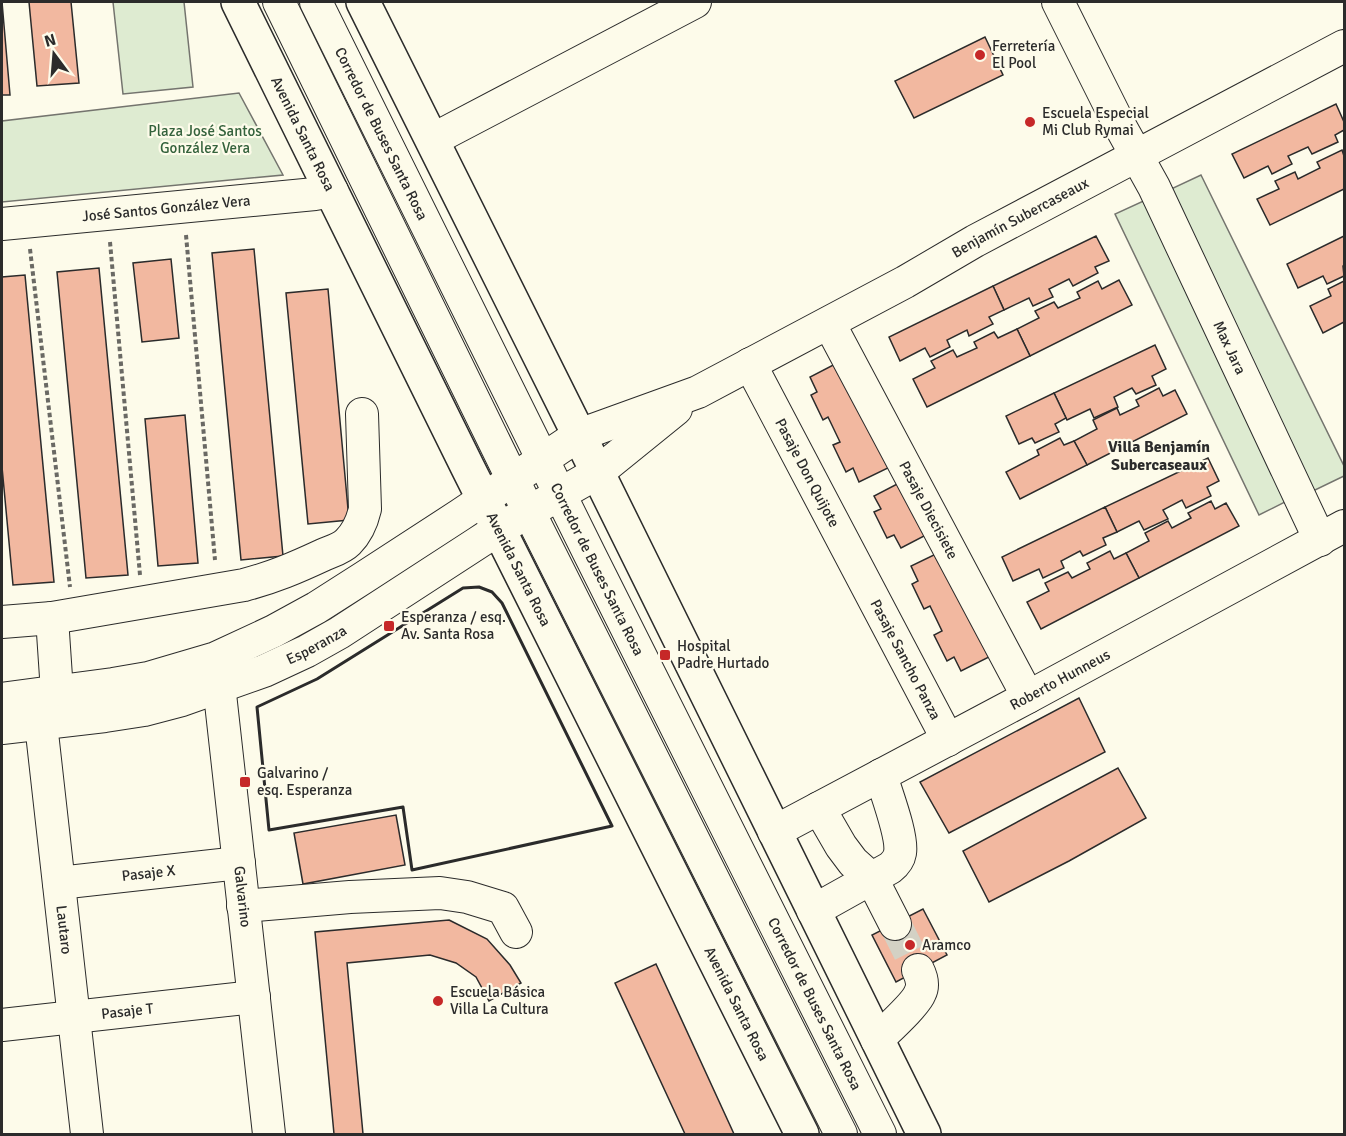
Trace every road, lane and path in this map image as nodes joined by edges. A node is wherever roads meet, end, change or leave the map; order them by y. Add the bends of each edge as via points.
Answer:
1 (238, 2) edge
2 (279, 2) edge
3 (316, 2) edge
4 (363, 2) edge
5 (695, 2) edge
6 (1058, 2) edge
7 (1344, 46) edge
8 (432, 141) junction
9 (1136, 156) junction
10 (332, 191) junction
11 (2, 224) edge
12 (109, 231) dead end
13 (186, 235) dead end
14 (30, 241) dead end
15 (829, 323) junction
16 (750, 364) junction
17 (698, 392) junction
18 (362, 414) dead end
19 (579, 435) junction
20 (543, 460) junction
21 (597, 473) junction
22 (513, 480) junction
23 (560, 495) junction
24 (484, 499) junction
25 (529, 512) junction
26 (499, 529) junction
27 (1332, 533) edge
28 (864, 581) joint
29 (218, 590) junction
30 (142, 603) junction
31 (63, 616) junction
32 (2, 622) edge
33 (216, 658) junction
34 (219, 688) junction
35 (57, 692) junction
36 (1028, 697) junction
37 (2, 699) edge
38 (41, 724) junction
39 (2, 728) edge
40 (948, 740) junction
41 (880, 775) junction
42 (819, 808) junction
43 (774, 832) junction
44 (239, 863) junction
45 (872, 879) junction
46 (59, 883) junction
47 (243, 906) junction
48 (813, 911) junction
49 (895, 924) tunnel mouth
50 (516, 932) dead end
51 (918, 970) tunnel mouth
52 (759, 972) junction
53 (254, 997) junction
54 (74, 1017) junction
55 (2, 1025) edge
56 (877, 1040) junction
57 (87, 1134) edge
58 (269, 1134) edge
59 (802, 1134) edge
60 (823, 1134) edge
61 (841, 1134) edge
62 (880, 1134) edge
63 (924, 1134) edge

1 - 10 main road, Avenida Santa Rosa
2 - 22 street
3 - 20 street, Corredor de Buses Santa Rosa
4 - 8 main road
5 - 8 street
6 - 9 street, Max Jara
7 - 9 street, Benjamín Subercaseaux
8 - 19 main road
9 - 15 street, Benjamín Subercaseaux
9 - 27 street, Max Jara
10 - 11 street, José Santos González Vera
10 - 24 main road, Avenida Santa Rosa
12 - 30 path
13 - 29 path
14 - 31 path
15 - 16 street, Benjamín Subercaseaux
15 - 36 street, Pasaje Diecisiete
16 - 17 street, Benjamín Subercaseaux
16 - 28 street, Pasaje Don Quijote
17 - 19 street, Benjamín Subercaseaux
17 - 21 street, Benjamín Subercaseaux
18 - 29 street via 365,509 354,535 337,550 295,569 270,579
19 - 20 street
19 - 21 main road
20 - 22 street
20 - 23 street, Corredor de Buses Santa Rosa
21 - 23 street, Esperanza
21 - 43 main road
22 - 24 street
22 - 25 street
23 - 25 street, Esperanza
23 - 62 street, Corredor de Buses Santa Rosa
24 - 26 main road, Avenida Santa Rosa
24 - 33 street via 316,608
25 - 26 street, Esperanza
25 - 52 street
26 - 34 street, Esperanza via 339,633 264,671
26 - 59 main road, Avenida Santa Rosa
27 - 36 street, Roberto Hunneus
28 - 40 street, Pasaje Sancho Panza
29 - 30 street
30 - 31 street
31 - 32 street
31 - 35 street
33 - 34 street, Galvarino
33 - 35 street via 148,678
34 - 38 street, Esperanza via 144,710
34 - 44 street, Galvarino
35 - 37 street
36 - 40 street, Roberto Hunneus
38 - 39 street, Esperanza
38 - 46 street, Lautaro
40 - 41 street, Roberto Hunneus
41 - 42 street, Roberto Hunneus
41 - 45 street via 901,850 896,863
42 - 43 street, Roberto Hunneus
42 - 45 street via 841,846
43 - 48 main road
44 - 46 street, Pasaje X
44 - 47 street, Galvarino
45 - 48 street
45 - 49 street
46 - 54 street, Lautaro
47 - 50 street via 440,893 503,908
47 - 53 street, Galvarino
48 - 56 main road
51 - 56 street via 922,987 917,999
52 - 60 street
52 - 61 street
53 - 54 street, Pasaje T
53 - 58 street, Galvarino
54 - 55 street, Pasaje T
54 - 57 street, Lautaro
56 - 63 main road

